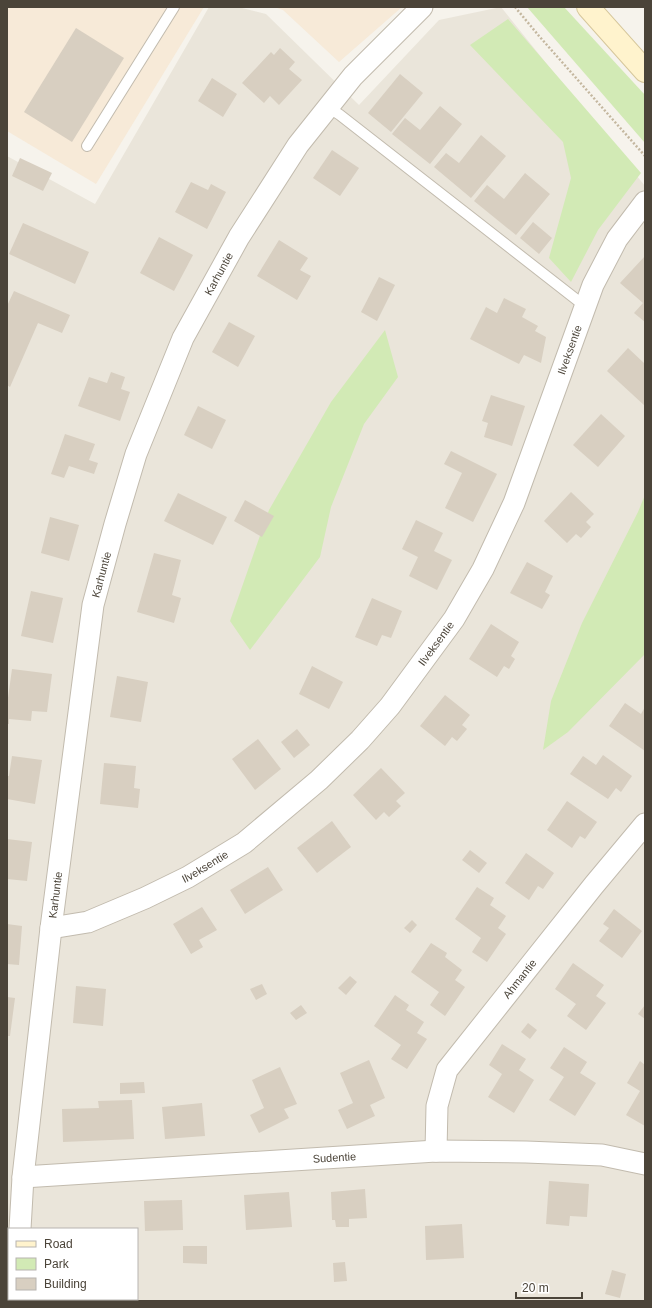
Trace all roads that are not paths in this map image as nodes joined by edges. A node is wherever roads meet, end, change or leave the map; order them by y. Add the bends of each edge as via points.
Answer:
1 (174, 7) edge
2 (422, 7) edge
3 (588, 7) edge
4 (645, 71) edge
5 (328, 107) junction
6 (87, 146) dead end
7 (645, 202) edge
8 (586, 307) junction
9 (645, 824) edge
10 (51, 928) junction
11 (436, 1151) junction
12 (645, 1164) edge
13 (23, 1177) junction
14 (20, 1228) edge

1 - 6 lane
2 - 5 street, Karhuntie via 353,76
3 - 4 main road
5 - 8 lane
5 - 10 street, Karhuntie via 298,146 239,237 183,338 136,454 93,605
7 - 8 street, Ilveksentie via 617,239
8 - 10 street, Ilveksentie via 514,503 483,569 454,619 379,718 319,780 244,843 188,877 145,898 88,922
9 - 11 street, Ahmantie via 447,1070 437,1106
10 - 13 street, Karhuntie
11 - 12 street, Sudentie via 602,1155
11 - 13 street, Sudentie
13 - 14 street, Karhuntie

